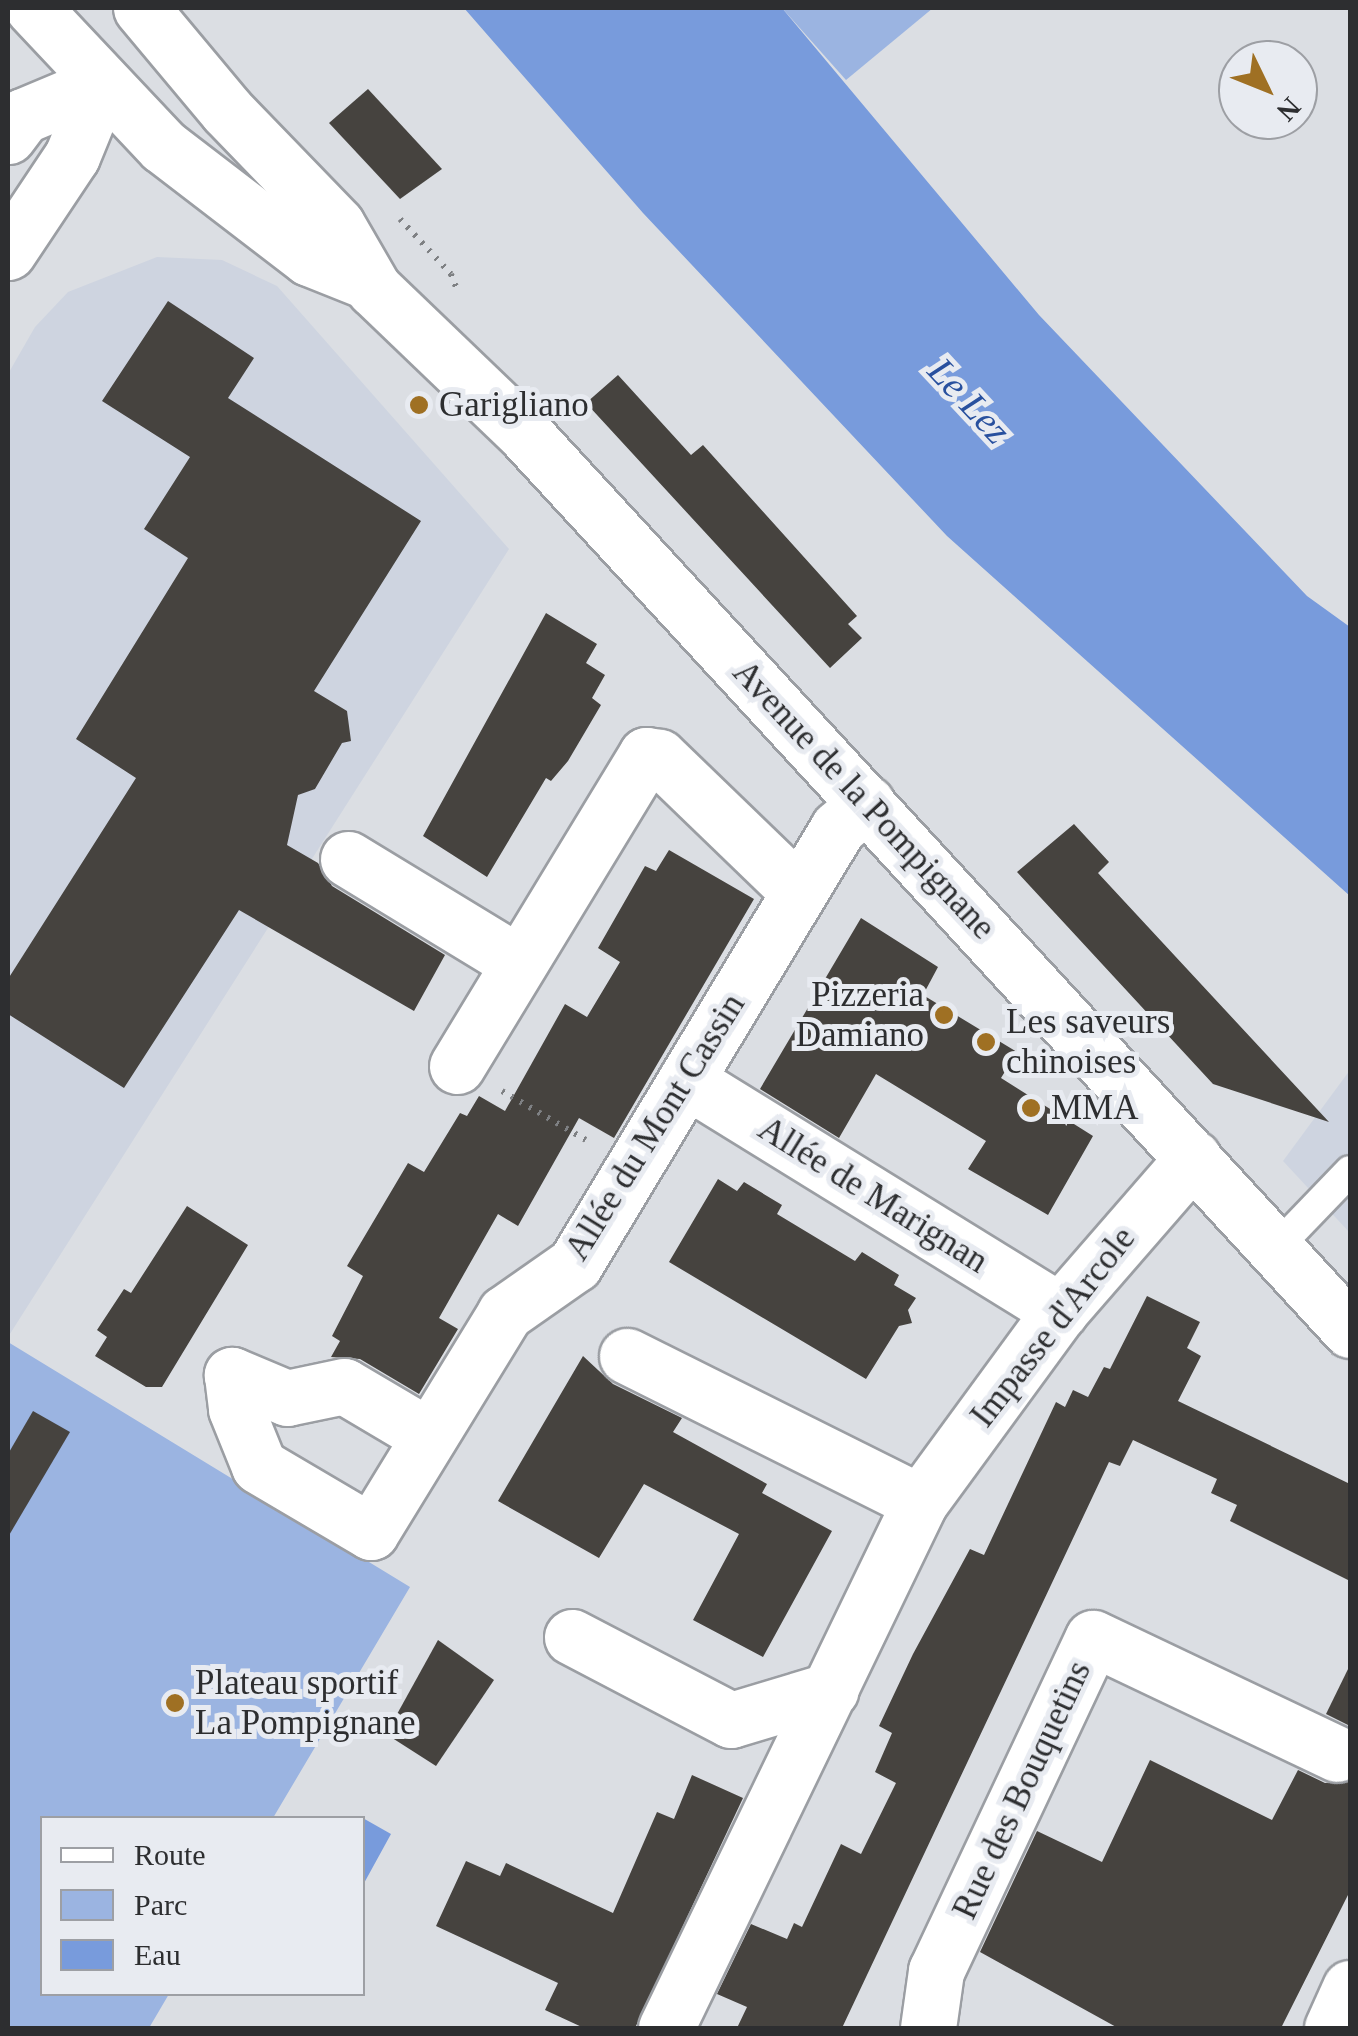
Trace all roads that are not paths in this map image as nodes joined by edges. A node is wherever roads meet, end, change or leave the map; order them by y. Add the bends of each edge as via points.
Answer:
1 (33, 8) edge
2 (160, 13) edge
3 (102, 83) junction
4 (8, 136) edge
5 (8, 252) edge
6 (367, 281) junction
7 (867, 803) junction
8 (348, 859) dead end
9 (799, 892) junction
10 (518, 963) junction
11 (457, 1066) road end
12 (686, 1080) junction
13 (1194, 1158) junction
14 (1350, 1171) edge
15 (1275, 1249) junction
16 (1060, 1310) junction
17 (1350, 1330) edge
18 (627, 1356) dead end
19 (427, 1436) dead end
20 (920, 1502) junction
21 (572, 1638) dead end
22 (831, 1690) junction
23 (1337, 1754) dead end
24 (1350, 1988) edge
25 (666, 2028) edge
26 (928, 2028) edge
27 (1332, 2028) edge

1 - 3 street, Avenue de la Pompignane
2 - 3 street, Avenue de la Pompignane
2 - 6 street, Avenue de la Pompignane via 227,111 337,226
3 - 4 street via 23,116
3 - 5 street via 72,156
3 - 6 street, Avenue de la Pompignane via 163,146 308,258
6 - 7 street, Avenue de la Pompignane via 526,434
7 - 9 street, Allée du Mont Cassin via 838,828
7 - 13 street, Avenue de la Pompignane
8 - 10 street
9 - 10 street via 659,757 646,755
9 - 12 street, Allée du Mont Cassin
10 - 11 street
12 - 16 street, Allée de Marignan
12 - 19 street, Allée du Mont Cassin via 574,1264 505,1312
13 - 15 street, Avenue de la Pompignane
13 - 16 street, Impasse d'Arcole
14 - 15 lane
15 - 17 street, Avenue de la Pompignane
16 - 20 street, Impasse d'Arcole
18 - 20 street
20 - 22 street, Impasse d'Arcole
21 - 22 street via 730,1720
22 - 25 street, Impasse d'Arcole
23 - 26 street, Rue des Bouquetins via 1093,1638 936,1971
24 - 27 street

